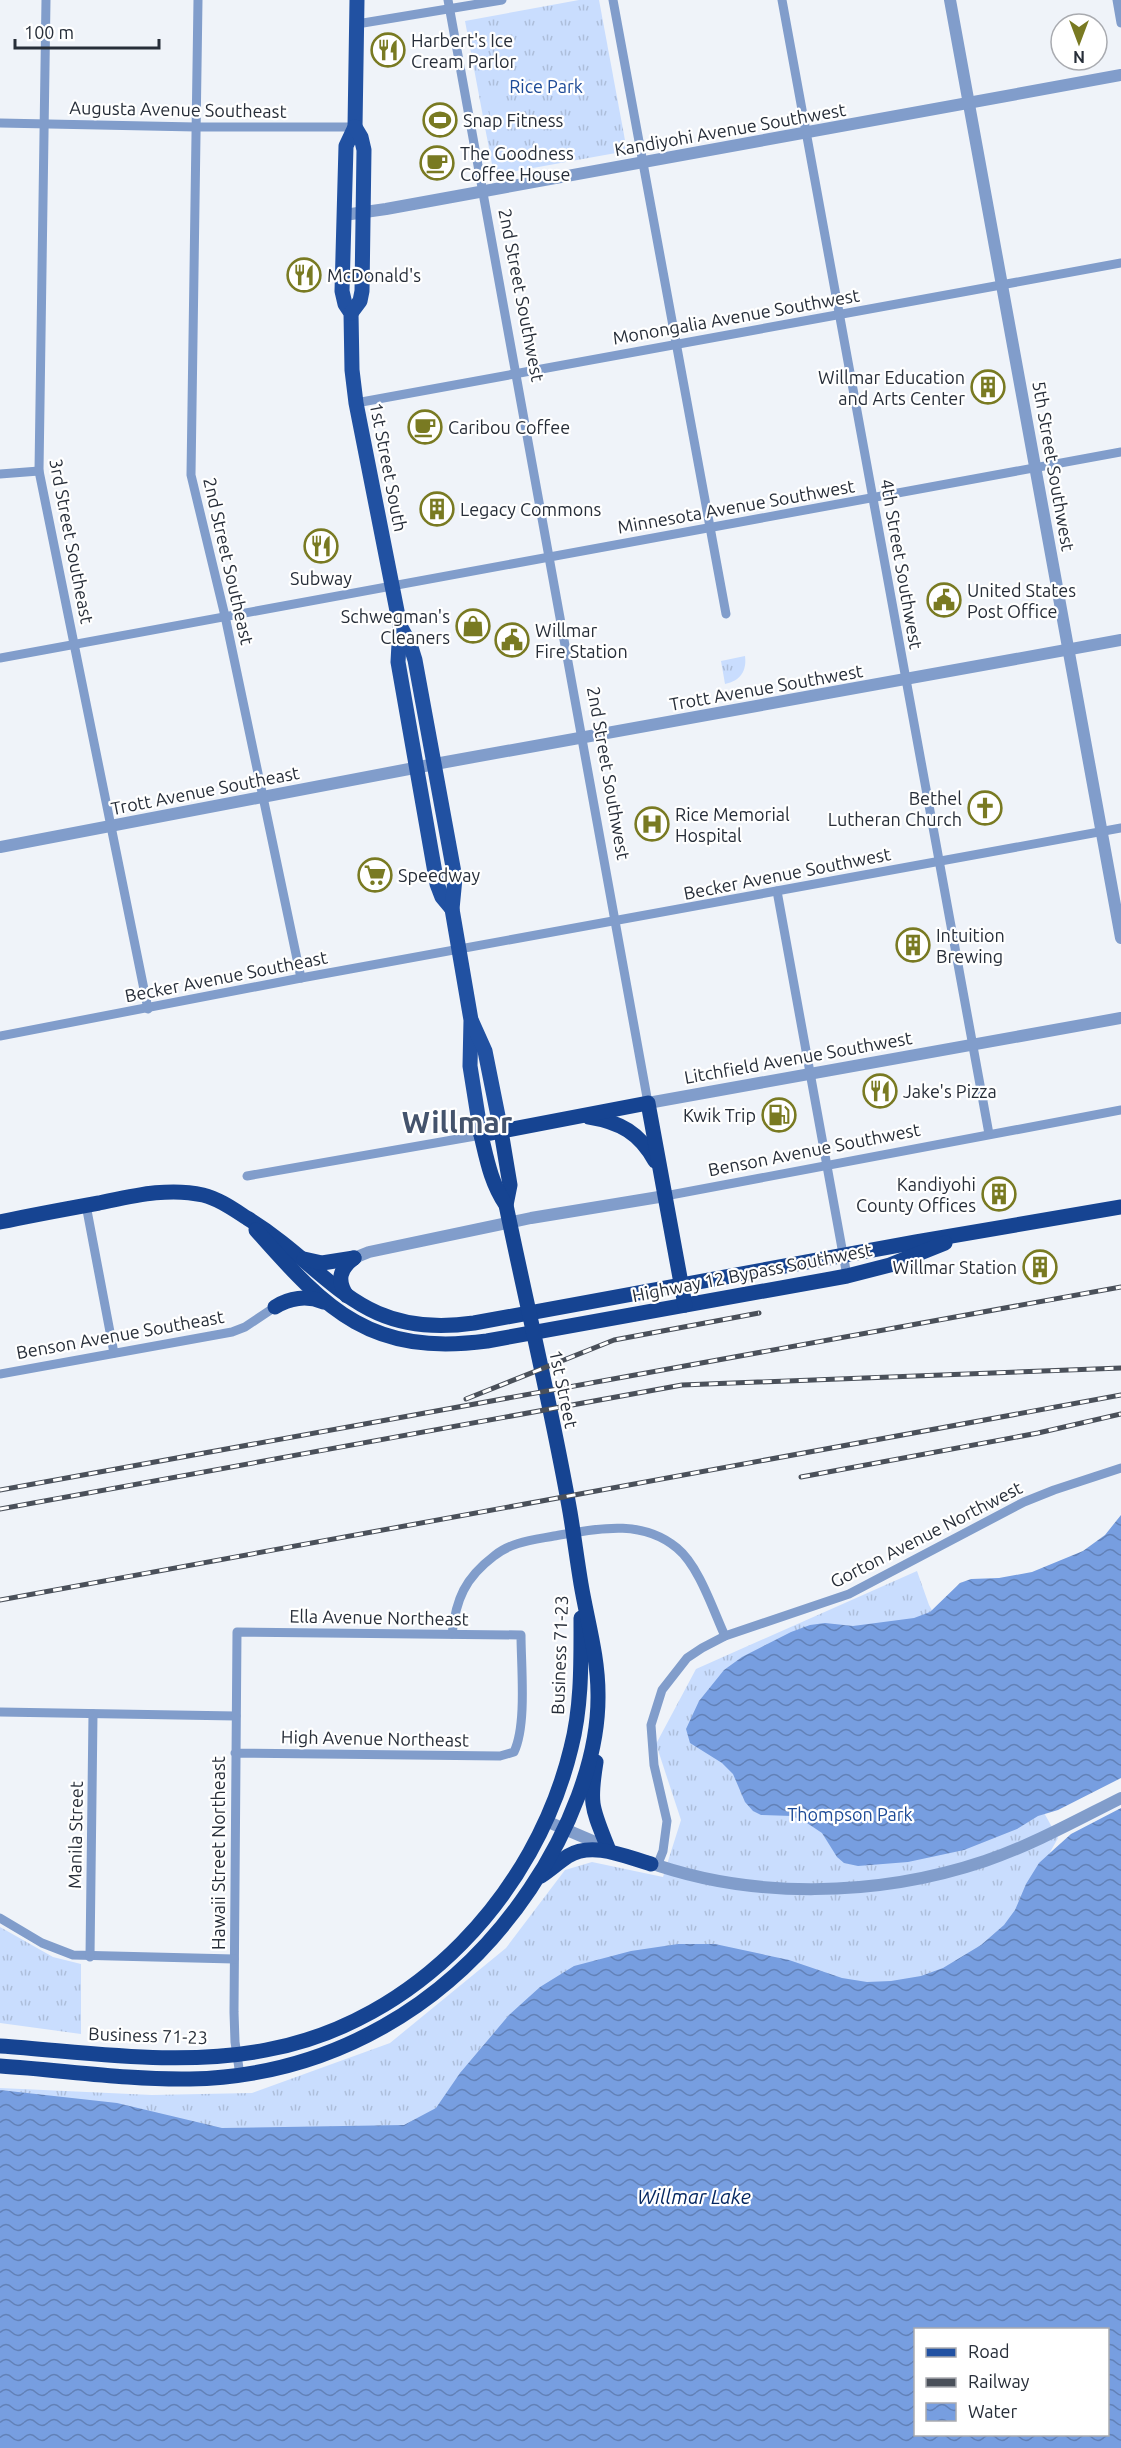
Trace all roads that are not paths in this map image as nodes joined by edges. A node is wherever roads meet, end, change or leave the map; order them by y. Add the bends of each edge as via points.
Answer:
1 (46, 0) edge
2 (198, 0) edge
3 (357, 0) edge
4 (502, 0) edge
5 (613, 0) edge
6 (782, 0) edge
7 (950, 0) edge
8 (1117, 0) edge
9 (449, 4) edge
10 (1121, 23) edge
11 (357, 24) junction
12 (1121, 75) edge
13 (969, 104) junction
14 (0, 123) edge
15 (43, 123) junction
16 (196, 127) junction
17 (355, 127) junction
18 (806, 133) junction
19 (644, 163) junction
20 (483, 191) junction
21 (363, 212) junction
22 (344, 214) junction
23 (1121, 263) edge
24 (1002, 285) junction
25 (351, 313) junction
26 (839, 314) junction
27 (676, 343) junction
28 (516, 373) junction
29 (356, 403) junction
30 (1121, 452) edge
31 (1036, 468) junction
32 (39, 471) junction
33 (0, 474) edge
34 (873, 498) junction
35 (709, 527) junction
36 (550, 556) junction
37 (393, 586) junction
38 (726, 614) dead end
39 (225, 616) junction
40 (400, 626) junction
41 (1121, 640) edge
42 (75, 644) junction
43 (1068, 650) junction
44 (0, 658) edge
45 (906, 680) junction
46 (583, 739) junction
47 (435, 764) junction
48 (416, 768) junction
49 (263, 798) junction
50 (111, 826) junction
51 (1121, 828) edge
52 (1102, 832) junction
53 (0, 847) edge
54 (939, 862) junction
55 (777, 891) junction
56 (452, 909) junction
57 (617, 922) junction
58 (1121, 938) edge
59 (459, 950) junction
60 (301, 978) junction
61 (148, 1009) junction
62 (1121, 1018) edge
63 (471, 1020) junction
64 (0, 1036) edge
65 (974, 1046) junction
66 (810, 1074) junction
67 (648, 1103) junction
68 (1121, 1110) edge
69 (574, 1116) junction
70 (501, 1131) junction
71 (989, 1134) junction
72 (482, 1135) junction
73 (827, 1165) junction
74 (247, 1176) dead end
75 (664, 1189) junction
76 (506, 1204) junction
77 (86, 1205) junction
78 (1121, 1208) edge
79 (240, 1213) junction
80 (0, 1222) edge
81 (968, 1234) junction
82 (843, 1256) junction
83 (300, 1257) junction
84 (354, 1258) junction
85 (847, 1276) junction
86 (681, 1285) junction
87 (347, 1297) junction
88 (327, 1304) junction
89 (684, 1305) junction
90 (275, 1307) joint
91 (114, 1353) junction
92 (0, 1374) edge
93 (1121, 1468) edge
94 (581, 1582) junction
95 (237, 1632) joint
96 (452, 1634) junction
97 (725, 1636) junction
98 (599, 1696) junction
99 (0, 1712) edge
100 (93, 1714) junction
101 (236, 1716) junction
102 (514, 1752) joint
103 (235, 1753) junction
104 (1121, 1798) edge
105 (546, 1821) junction
106 (565, 1830) junction
107 (608, 1848) junction
108 (654, 1865) junction
109 (536, 1880) junction
110 (0, 1918) edge
111 (90, 1957) junction
112 (234, 1959) junction
113 (0, 2046) edge
114 (237, 2055) junction
115 (0, 2066) edge
116 (240, 2075) junction

1 - 15 street, 3rd Street Southeast
2 - 16 street, 2nd Street Southeast
3 - 11 main road, 1st Street South
4 - 9 street
5 - 19 street
6 - 18 street, 4th Street Southwest
7 - 13 street, 5th Street Southwest
8 - 10 street
9 - 11 street
9 - 20 street, 2nd Street Southwest
11 - 17 main road, 1st Street South
12 - 13 street, Kandiyohi Avenue Southwest
13 - 18 street, Kandiyohi Avenue Southwest
13 - 24 street, 5th Street Southwest
14 - 15 street, Augusta Avenue Southeast
15 - 16 street, Augusta Avenue Southeast
15 - 32 street, 3rd Street Southeast
16 - 17 street, Augusta Avenue Southeast
16 - 39 street, 2nd Street Southeast via 191,475
17 - 21 main road, 1st Street South via 364,150
17 - 22 main road, 1st Street South via 346,146
18 - 19 street, Kandiyohi Avenue Southwest
18 - 26 street, 4th Street Southwest
19 - 20 street, Kandiyohi Avenue Southwest
19 - 27 street
20 - 21 street, Kandiyohi Avenue Southwest
20 - 28 street, 2nd Street Southwest
21 - 22 street, Kandiyohi Avenue Southwest
21 - 25 main road, 1st Street South via 362,291
22 - 25 main road, 1st Street South via 342,291
23 - 24 street, Monongalia Avenue Southwest
24 - 26 street, Monongalia Avenue Southwest
24 - 31 street, 5th Street Southwest
25 - 29 main road, 1st Street South
26 - 27 street, Monongalia Avenue Southwest
26 - 34 street, 4th Street Southwest
27 - 28 street, Monongalia Avenue Southwest
27 - 35 street
28 - 29 street, Monongalia Avenue Southwest
28 - 36 street, 2nd Street Southwest
29 - 37 main road, 1st Street South
30 - 31 street, Minnesota Avenue Southwest
31 - 34 street, Minnesota Avenue Southwest
31 - 43 street, 5th Street Southwest
32 - 33 street
32 - 42 street, 3rd Street Southeast
34 - 35 street, Minnesota Avenue Southwest
34 - 45 street, 4th Street Southwest
35 - 36 street, Minnesota Avenue Southwest
35 - 38 street
36 - 37 street, Minnesota Avenue Southwest
36 - 46 street, 2nd Street Southwest
37 - 39 street, Minnesota Avenue Southwest
37 - 40 main road, 1st Street South
39 - 42 street, Minnesota Avenue Southwest
39 - 49 street, 2nd Street Southeast
40 - 47 main road, 1st Street South via 415,660
40 - 48 main road, 1st Street South via 398,662
41 - 43 street, Trott Avenue Southwest
42 - 44 street, Minnesota Avenue Southwest
42 - 50 street, 3rd Street Southeast
43 - 45 street, Trott Avenue Southwest
43 - 52 street, 5th Street Southwest
45 - 46 street, Trott Avenue Southwest
45 - 54 street, 4th Street Southwest
46 - 47 street, Trott Avenue Southwest
46 - 57 street, 2nd Street Southwest
47 - 48 street, Trott Avenue Southwest
47 - 56 main road, 1st Street South via 454,878
48 - 49 street, Trott Avenue Southeast
48 - 56 main road, 1st Street South via 437,884
49 - 50 street, Trott Avenue Southeast
49 - 60 street, 2nd Street Southeast
50 - 53 street, Trott Avenue Southeast
50 - 61 street, 3rd Street Southeast
51 - 52 street, Becker Avenue Southwest
52 - 54 street, Becker Avenue Southwest
52 - 58 street, 5th Street Southwest
54 - 55 street, Becker Avenue Southwest
54 - 65 street, 4th Street Southwest
55 - 57 street, Becker Avenue Southwest
55 - 66 street
56 - 59 main road, 1st Street South
57 - 59 street, Becker Avenue Southwest
57 - 67 street, 2nd Street Southwest
59 - 60 street, Becker Avenue Southeast
59 - 63 main road, 1st Street South
60 - 61 street, Becker Avenue Southeast
61 - 64 street, Becker Avenue Southeast
62 - 65 street, Litchfield Avenue Southwest
63 - 70 main road, 1st Street South via 488,1060
63 - 72 main road, 1st Street South via 470,1066
65 - 66 street, Litchfield Avenue Southwest
65 - 71 street, 4th Street Southwest
66 - 67 street, Litchfield Avenue Southwest
66 - 73 street
67 - 69 highway, Litchfield Avenue Southwest
67 - 75 highway, 2nd Street Southwest
68 - 71 street, Benson Avenue Southwest
69 - 70 highway, Litchfield Avenue Southwest
69 - 75 highway via 608,1120 631,1131 648,1147
70 - 72 highway, Litchfield Avenue Southwest
70 - 76 highway, 1st Street via 509,1178
71 - 73 street, Benson Avenue Southwest
72 - 74 street
72 - 76 highway, 1st Street via 490,1177
73 - 75 street, Benson Avenue Southwest
73 - 82 street
75 - 84 street, Benson Avenue Southwest
75 - 86 highway, 2nd Street Southwest
76 - 94 highway, 1st Street via 570,1509
77 - 79 highway, Highway 12 Bypass Southwest via 173,1192 214,1198
77 - 80 highway, Highway 12 Bypass Southwest
77 - 91 street
78 - 81 highway, Highway 12 Bypass Southwest
79 - 83 highway, Highway 12 Bypass Southwest
79 - 88 highway
81 - 82 highway, Highway 12 Bypass Southwest
81 - 85 highway, Highway 12 Bypass Southwest via 890,1265
82 - 85 street
82 - 86 highway, Highway 12 Bypass Southwest
83 - 84 highway via 322,1263
83 - 87 highway, Highway 12 Bypass Southwest
84 - 87 highway via 340,1278
85 - 89 highway, Highway 12 Bypass Southwest
86 - 87 highway, Highway 12 Bypass Southwest via 456,1326 426,1325 384,1316
86 - 89 highway, 2nd Street Southwest
88 - 89 highway, Highway 12 Bypass Southwest via 391,1338 420,1344 467,1344
88 - 90 highway via 305,1298
90 - 91 street, Benson Avenue Southeast via 232,1332
91 - 92 street, Benson Avenue Southeast
93 - 97 street, Gorton Avenue Northwest via 1024,1502 849,1594
94 - 98 highway, Business 71-23
94 - 105 highway, Business 71-23 via 579,1704 572,1748
95 - 96 street, Ella Avenue Northeast
95 - 101 street, Hawaii Street Northeast
96 - 97 street via 459,1597 494,1556 520,1542 606,1527 647,1532 679,1549 694,1568
96 - 102 street, Ella Avenue Northeast via 520,1635 522,1695
97 - 108 street, Gorton Avenue Northwest via 687,1658 662,1690 656,1707 651,1743 667,1821 663,1851
98 - 106 highway, Business 71-23 via 592,1746
98 - 107 highway via 591,1803
99 - 100 street
100 - 101 street
100 - 111 street, Manila Street
101 - 103 street, Hawaii Street Northeast
102 - 103 street, High Avenue Northeast via 500,1756
103 - 112 street, Hawaii Street Northeast
104 - 108 street via 988,1860 905,1881 776,1888 713,1880
105 - 106 street
105 - 114 highway, Business 71-23 via 506,1891 482,1922 415,1984 340,2027 267,2050
106 - 107 street
106 - 109 highway, Business 71-23
107 - 108 street
108 - 109 highway via 601,1850 581,1851 569,1855
109 - 116 highway, Business 71-23 via 480,1953 449,1982 392,2023 310,2059
110 - 111 street via 56,1949
111 - 112 street
112 - 114 street, Hawaii Street Northeast
113 - 114 highway, Business 71-23 via 167,2059
114 - 116 street, Hawaii Street Northeast
115 - 116 highway, Business 71-23 via 146,2078

